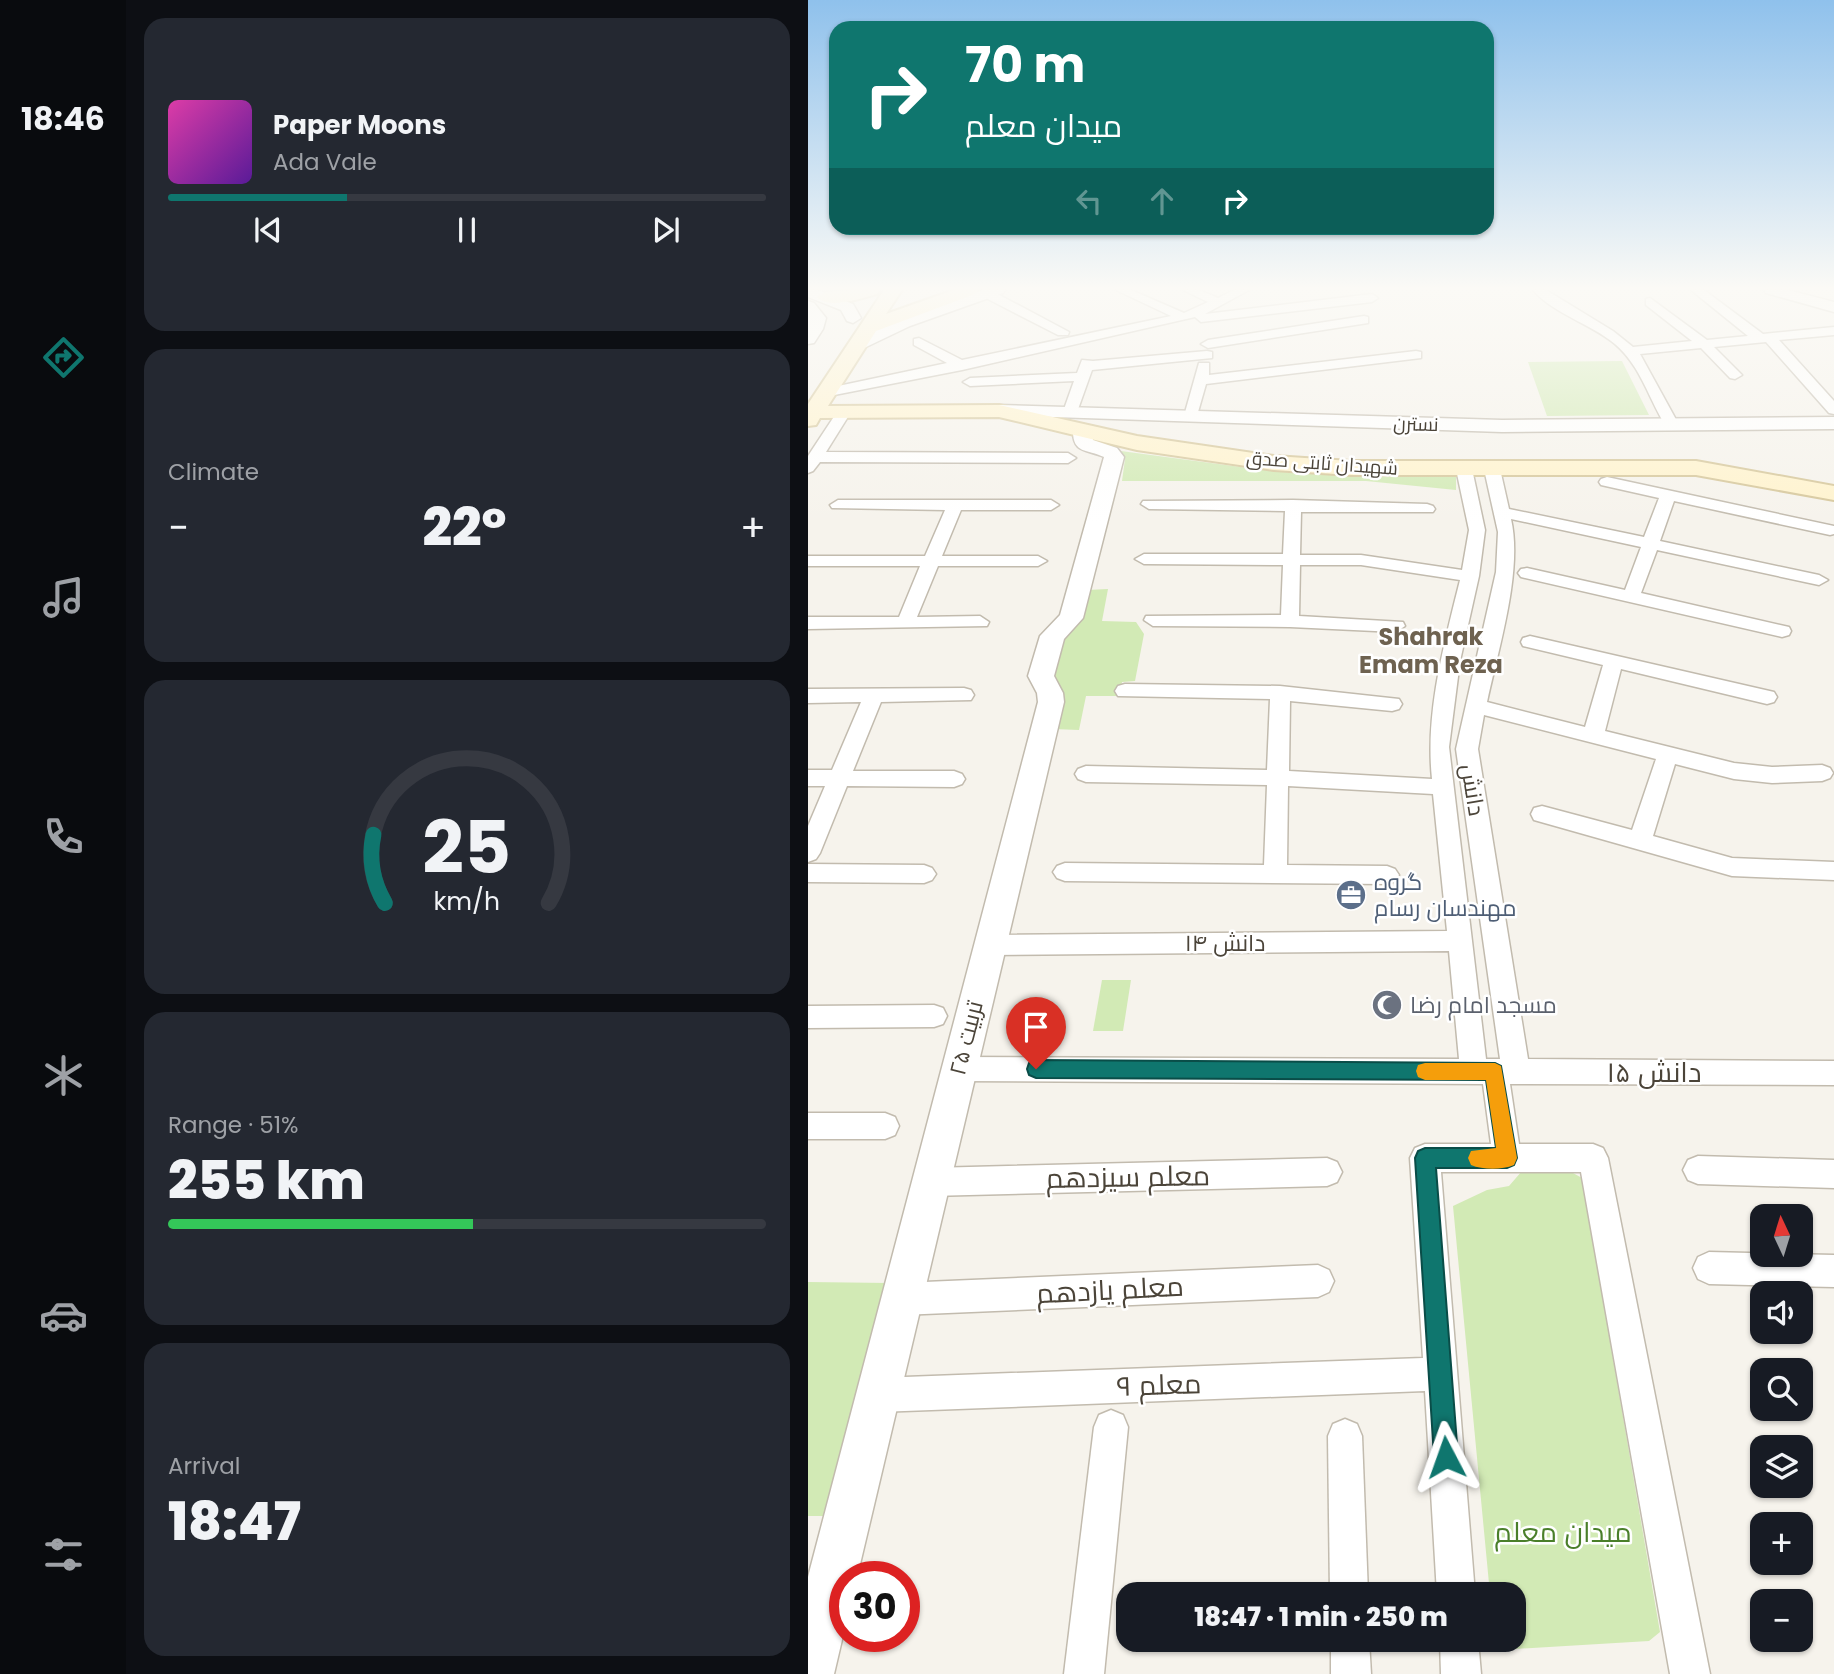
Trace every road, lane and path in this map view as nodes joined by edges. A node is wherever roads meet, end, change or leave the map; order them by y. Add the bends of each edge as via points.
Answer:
1 (832, 368) edge
2 (950, 368) edge
3 (1076, 368) edge
4 (1085, 368) edge
5 (1204, 368) edge
6 (1303, 368) edge
7 (1640, 368) edge
8 (1729, 368) edge
9 (1793, 368) edge
10 (1735, 374) dead end
11 (1201, 380) junction
12 (970, 382) dead end
13 (814, 392) edge
14 (1834, 410) edge
15 (844, 412) junction
16 (1191, 416) junction
17 (1077, 422) junction
18 (1834, 423) edge
19 (1672, 425) junction
20 (1068, 458) dead end
21 (812, 463) edge
22 (1464, 469) junction
23 (1492, 469) junction
24 (1607, 482) dead end
25 (1834, 493) edge
26 (1668, 496) junction
27 (1149, 504) dead end
28 (838, 505) dead end
29 (955, 505) junction
30 (1051, 505) dead end
31 (1293, 505) junction
32 (1428, 509) dead end
33 (1502, 512) junction
34 (1830, 530) dead end
35 (1650, 544) junction
36 (1293, 558) junction
37 (1144, 559) dead end
38 (808, 561) edge
39 (931, 561) junction
40 (1038, 561) dead end
41 (1527, 573) dead end
42 (1470, 576) junction
43 (1819, 580) dead end
44 (1631, 597) junction
45 (1153, 620) dead end
46 (905, 621) junction
47 (1290, 621) junction
48 (980, 622) dead end
49 (808, 623) edge
50 (1396, 626) dead end
51 (1782, 631) dead end
52 (1530, 642) dead end
53 (1614, 661) junction
54 (1125, 691) dead end
55 (1280, 693) junction
56 (964, 695) dead end
57 (808, 696) edge
58 (874, 696) junction
59 (1767, 697) dead end
60 (1392, 704) dead end
61 (1478, 707) junction
62 (1593, 736) junction
63 (1439, 747) junction
64 (1467, 750) junction
65 (1667, 756) junction
66 (1822, 773) dead end
67 (1086, 774) dead end
68 (808, 778) edge
69 (840, 778) junction
70 (1279, 778) junction
71 (954, 779) dead end
72 (1443, 787) junction
73 (1542, 814) dead end
74 (1640, 842) junction
75 (808, 853) edge
76 (1834, 871) edge
77 (1065, 872) dead end
78 (808, 873) edge
79 (924, 874) dead end
80 (1275, 874) junction
81 (1387, 875) dead end
82 (1461, 941) junction
83 (989, 945) junction
84 (934, 1016) dead end
85 (808, 1017) edge
86 (958, 1069) junction
87 (1495, 1072) junction
88 (1834, 1073) edge
89 (808, 1126) edge
90 (885, 1126) dead end
91 (1507, 1158) junction
92 (1698, 1170) dead end
93 (1327, 1172) dead end
94 (1834, 1174) edge
95 (930, 1182) junction
96 (1709, 1268) dead end
97 (1834, 1271) edge
98 (1318, 1281) dead end
99 (901, 1300) junction
100 (1440, 1374) junction
101 (878, 1395) junction
102 (1111, 1427) dead end
103 (1345, 1436) dead end
104 (1349, 1582) edge
105 (1455, 1582) edge
106 (1350, 1652) edge
107 (1460, 1652) edge
108 (808, 1674) edge
109 (1084, 1674) edge
110 (1351, 1674) edge
111 (1461, 1674) edge
112 (1689, 1674) edge

1 - 13 main road
2 - 13 street
3 - 12 street
4 - 17 street
5 - 11 street
6 - 11 street
7 - 19 street
8 - 10 street
9 - 14 street
11 - 16 street
13 - 15 main road, شهیدان ثابتی صدق
15 - 17 main road, شهیدان ثابتی صدق via 999,411
15 - 21 street
16 - 17 street, نسترن
16 - 19 street, نسترن via 1502,426
17 - 22 main road, شهیدان ثابتی صدق via 1190,452 1274,463
17 - 83 street, تربیت ۲۵ via 1083,443 1114,457 1071,618 1052,636 1041,676 1051,702
18 - 19 street, نسترن
20 - 21 street
22 - 23 main road, شهیدان ثابتی صدق
22 - 42 street, دانش via 1477,530
23 - 25 main road, شهیدان ثابتی صدق via 1696,468
23 - 33 street, دانش
24 - 26 street
26 - 34 street
26 - 35 street
27 - 31 street
28 - 29 street
29 - 30 street
29 - 39 street
31 - 32 street
31 - 36 street
33 - 35 street
33 - 61 street, دانش via 1505,572
35 - 43 street
35 - 44 street
36 - 37 street
36 - 42 street via 1361,560
36 - 47 street
38 - 39 street
39 - 40 street
39 - 46 street
41 - 44 street
42 - 63 street, دانش via 1450,661
44 - 51 street
45 - 47 street
46 - 48 street
46 - 49 street
47 - 50 street
52 - 53 street
53 - 59 street
53 - 62 street
54 - 55 street
55 - 60 street
55 - 70 street
56 - 58 street
57 - 58 street
58 - 69 street
61 - 62 street
61 - 64 street, دانش
62 - 65 street
63 - 64 street
63 - 72 street, دانش
64 - 87 street, دانش
65 - 66 street via 1734,771
65 - 74 street
67 - 70 street
68 - 69 street
69 - 71 street
69 - 75 street
70 - 72 street
70 - 80 street
72 - 82 street, دانش
73 - 74 street
74 - 76 street via 1732,867
77 - 80 street
78 - 79 street
80 - 81 street
82 - 83 street, دانش ۱۴
82 - 87 street, دانش
83 - 86 street, تربیت ۲۵
84 - 85 street
86 - 87 street, دانش ۱۵
86 - 95 street, تربیت ۲۵
87 - 88 street, دانش ۱۵
87 - 91 street
89 - 90 street
91 - 100 street via 1425,1158
91 - 112 street via 1593,1158
92 - 94 street
93 - 95 street, معلم سیزدهم
95 - 99 street, تربیت ۲۵
96 - 97 street
98 - 99 street, معلم یازدهم
99 - 101 street, تربیت ۲۵
100 - 101 street, معلم ۹
100 - 105 street
101 - 108 street, تربیت ۲۵
102 - 109 street
103 - 104 street
106 - 110 street
107 - 111 street

